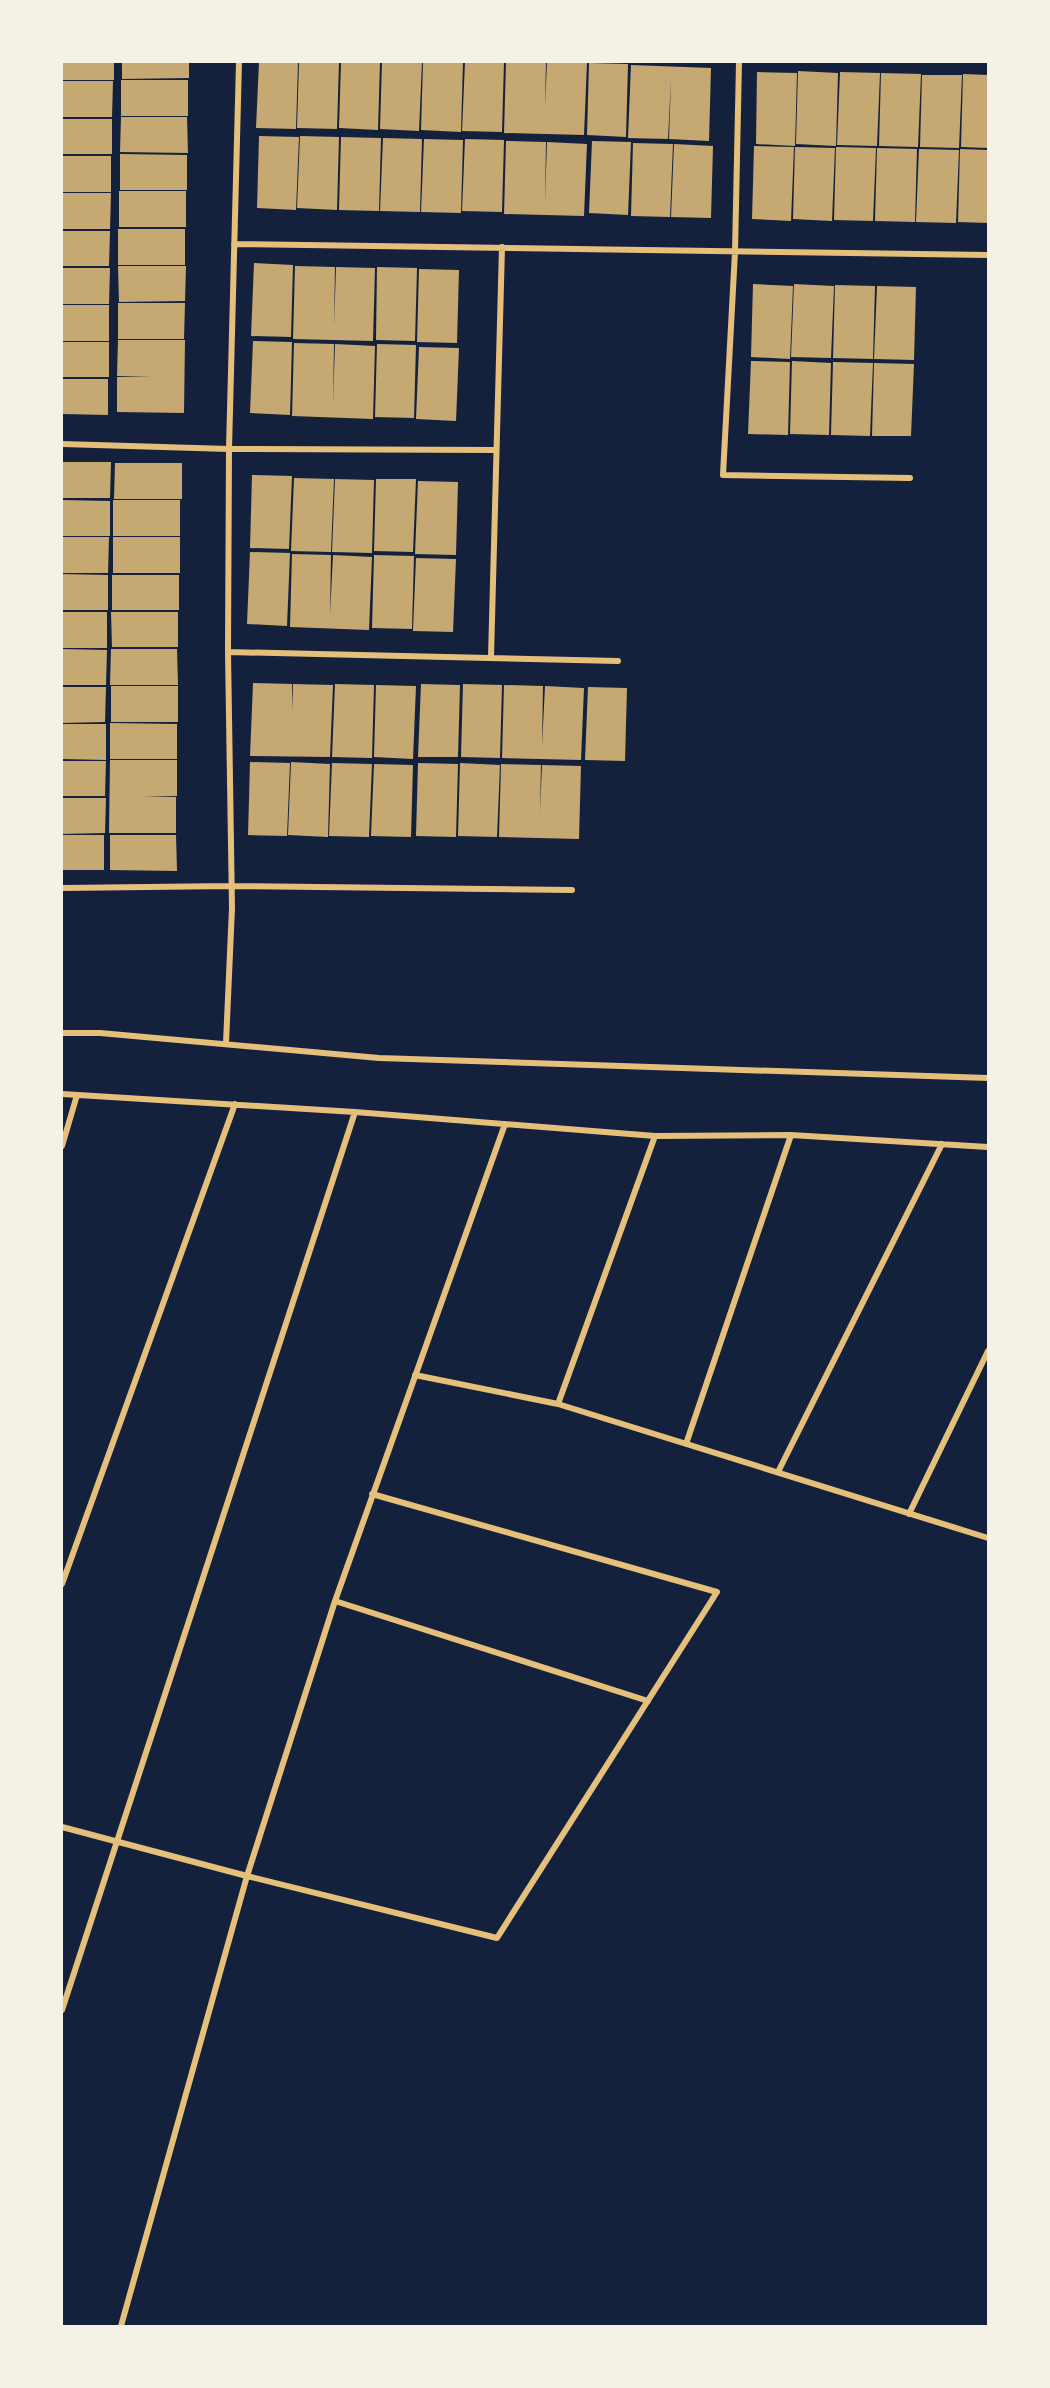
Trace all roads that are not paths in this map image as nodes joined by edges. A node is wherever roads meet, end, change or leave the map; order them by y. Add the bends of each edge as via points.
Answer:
1 (238, 62) edge
2 (739, 62) edge
3 (234, 244) junction
4 (502, 247) junction
5 (735, 252) junction
6 (988, 255) edge
7 (62, 444) edge
8 (229, 449) junction
9 (495, 450) junction
10 (910, 478) dead end
11 (228, 652) junction
12 (491, 657) junction
13 (618, 661) dead end
14 (231, 886) junction
15 (62, 888) edge
16 (572, 890) dead end
17 (62, 1033) edge
18 (226, 1043) junction
19 (988, 1078) edge
20 (62, 1094) edge
21 (77, 1095) junction
22 (235, 1104) junction
23 (355, 1112) junction
24 (505, 1124) junction
25 (791, 1135) junction
26 (656, 1136) junction
27 (942, 1144) junction
28 (62, 1146) edge
29 (988, 1147) edge
30 (988, 1351) edge
31 (415, 1375) junction
32 (558, 1404) junction
33 (686, 1444) junction
34 (778, 1473) junction
35 (372, 1494) junction
36 (909, 1514) junction
37 (988, 1538) edge
38 (62, 1584) edge
39 (335, 1601) junction
40 (648, 1701) junction
41 (62, 1827) edge
42 (116, 1842) junction
43 (247, 1876) junction
44 (62, 2010) edge
45 (121, 2326) edge

1 - 3 street
2 - 5 street
3 - 4 street
3 - 8 street
4 - 5 street
4 - 9 street
5 - 6 street
5 - 10 street via 723,475
7 - 8 street
8 - 9 street
8 - 11 street
9 - 12 street
11 - 12 street
11 - 14 street
12 - 13 street
14 - 15 street
14 - 16 street
14 - 18 street
17 - 18 street
18 - 19 street via 379,1058
20 - 21 street
21 - 22 street
21 - 28 street
22 - 23 street
22 - 38 street
23 - 24 street
23 - 42 street
24 - 26 street
24 - 31 street
25 - 26 street
25 - 27 street
25 - 33 street
26 - 32 street
27 - 29 street
27 - 34 street
30 - 36 street
31 - 32 street
31 - 35 street
32 - 33 street
33 - 34 street
34 - 36 street
35 - 39 street
35 - 40 street via 717,1592
36 - 37 street
39 - 40 street
39 - 43 street
40 - 43 street via 497,1938
41 - 42 street
42 - 43 street
42 - 44 street
43 - 45 street

